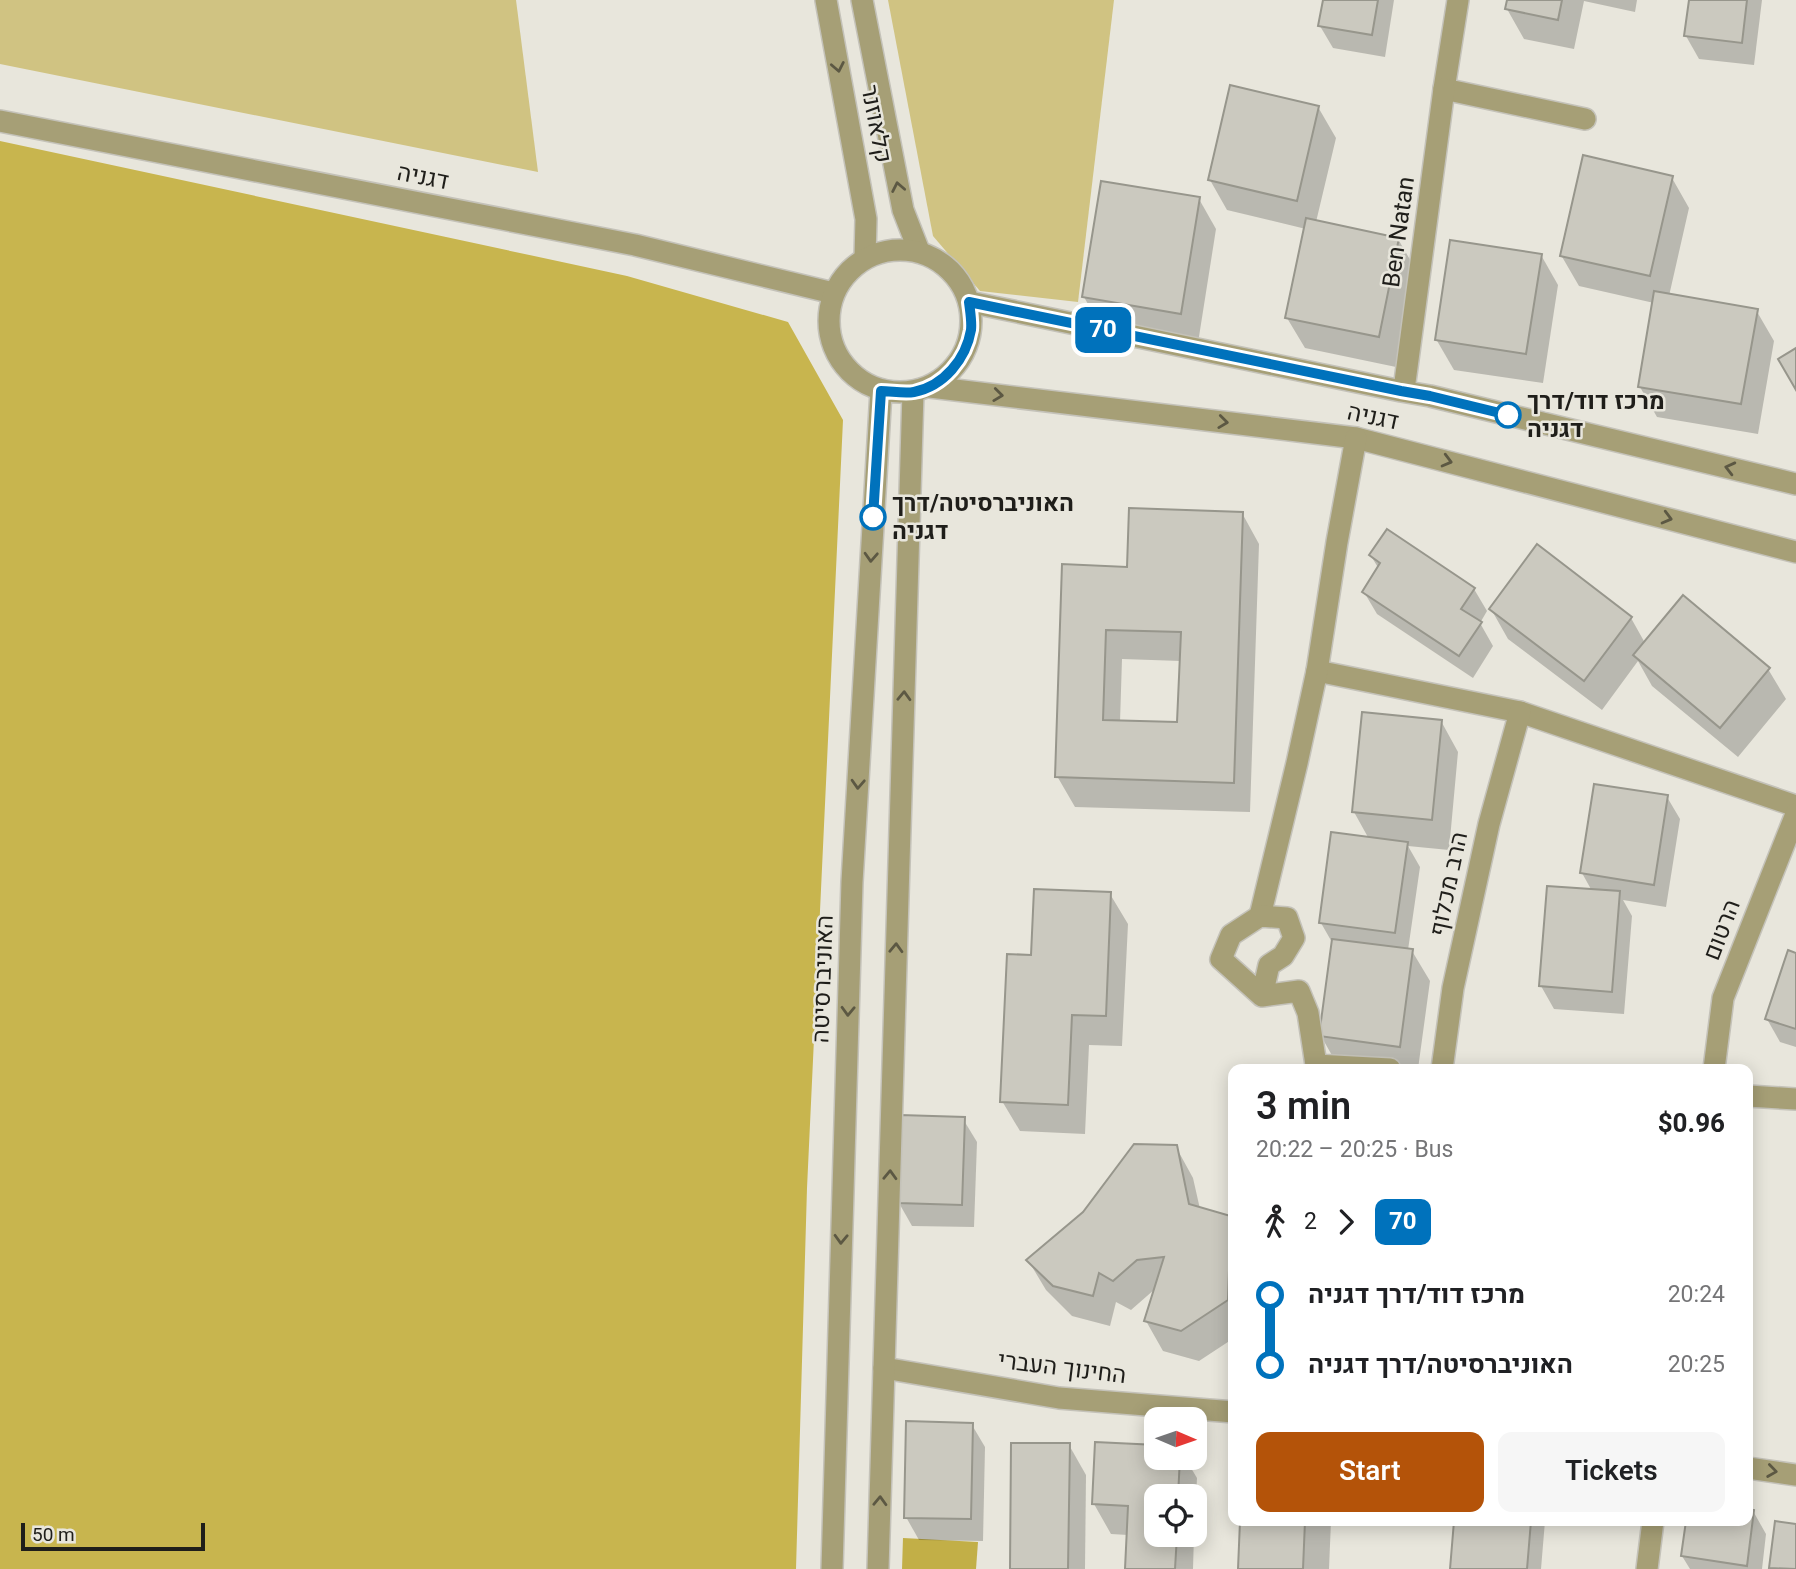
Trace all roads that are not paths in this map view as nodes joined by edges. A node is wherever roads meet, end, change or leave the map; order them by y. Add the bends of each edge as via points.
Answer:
1 (826, 0) edge
2 (862, 0) edge
3 (1458, 0) edge
4 (1444, 89) junction
5 (1585, 119) dead end
6 (0, 121) edge
7 (919, 251) junction
8 (865, 258) junction
9 (833, 293) junction
10 (969, 302) junction
11 (1405, 382) dead end
12 (921, 389) junction
13 (881, 391) junction
14 (1356, 438) junction
15 (1796, 484) edge
16 (1796, 552) edge
17 (1317, 671) junction
18 (1520, 712) junction
19 (1796, 806) edge
20 (1796, 814) edge
21 (1260, 916) junction
22 (1262, 996) junction
23 (1316, 1064) edge
24 (1442, 1064) edge
25 (1715, 1064) edge
26 (1753, 1096) edge
27 (1796, 1099) edge
28 (884, 1368) junction
29 (1228, 1412) edge
30 (1753, 1469) edge
31 (1796, 1475) edge
32 (1652, 1526) edge
33 (832, 1569) edge
34 (878, 1569) edge
35 (1647, 1569) edge

1 -> 8 street, קלאוזנר via 866,219
7 -> 2 street, קלאוזנר via 903,210
3 - 4 street, Ben Natan
4 - 5 street
4 - 11 street, Ben Natan
6 - 9 street, דגניה via 635,245
7 - 8 street via 894,249
7 - 10 street via 941,262 958,279
8 - 9 street via 845,274
9 - 13 street via 828,317 831,342 842,365 860,382
10 - 12 street via 971,328 965,352 950,373
15 -> 10 street, דגניה via 1430,396
12 - 13 street
12 -> 14 street, דגניה
28 -> 12 street
13 -> 33 street, האוניברסיטה via 852,882
14 -> 16 street, דגניה
14 - 17 street
17 - 18 street
17 - 21 street
18 - 19 street
18 - 24 street, הרב מכלוף via 1489,824 1453,988
20 - 25 street, הרטום via 1723,998
21 - 22 street via 1231,935 1221,958
21 - 22 street via 1287,918 1294,938 1283,956 1269,965
22 - 23 street via 1299,991 1308,1013
26 - 27 street
28 - 29 street, החינוך העברי via 1059,1398
34 -> 28 street
30 -> 31 street
32 - 35 street

